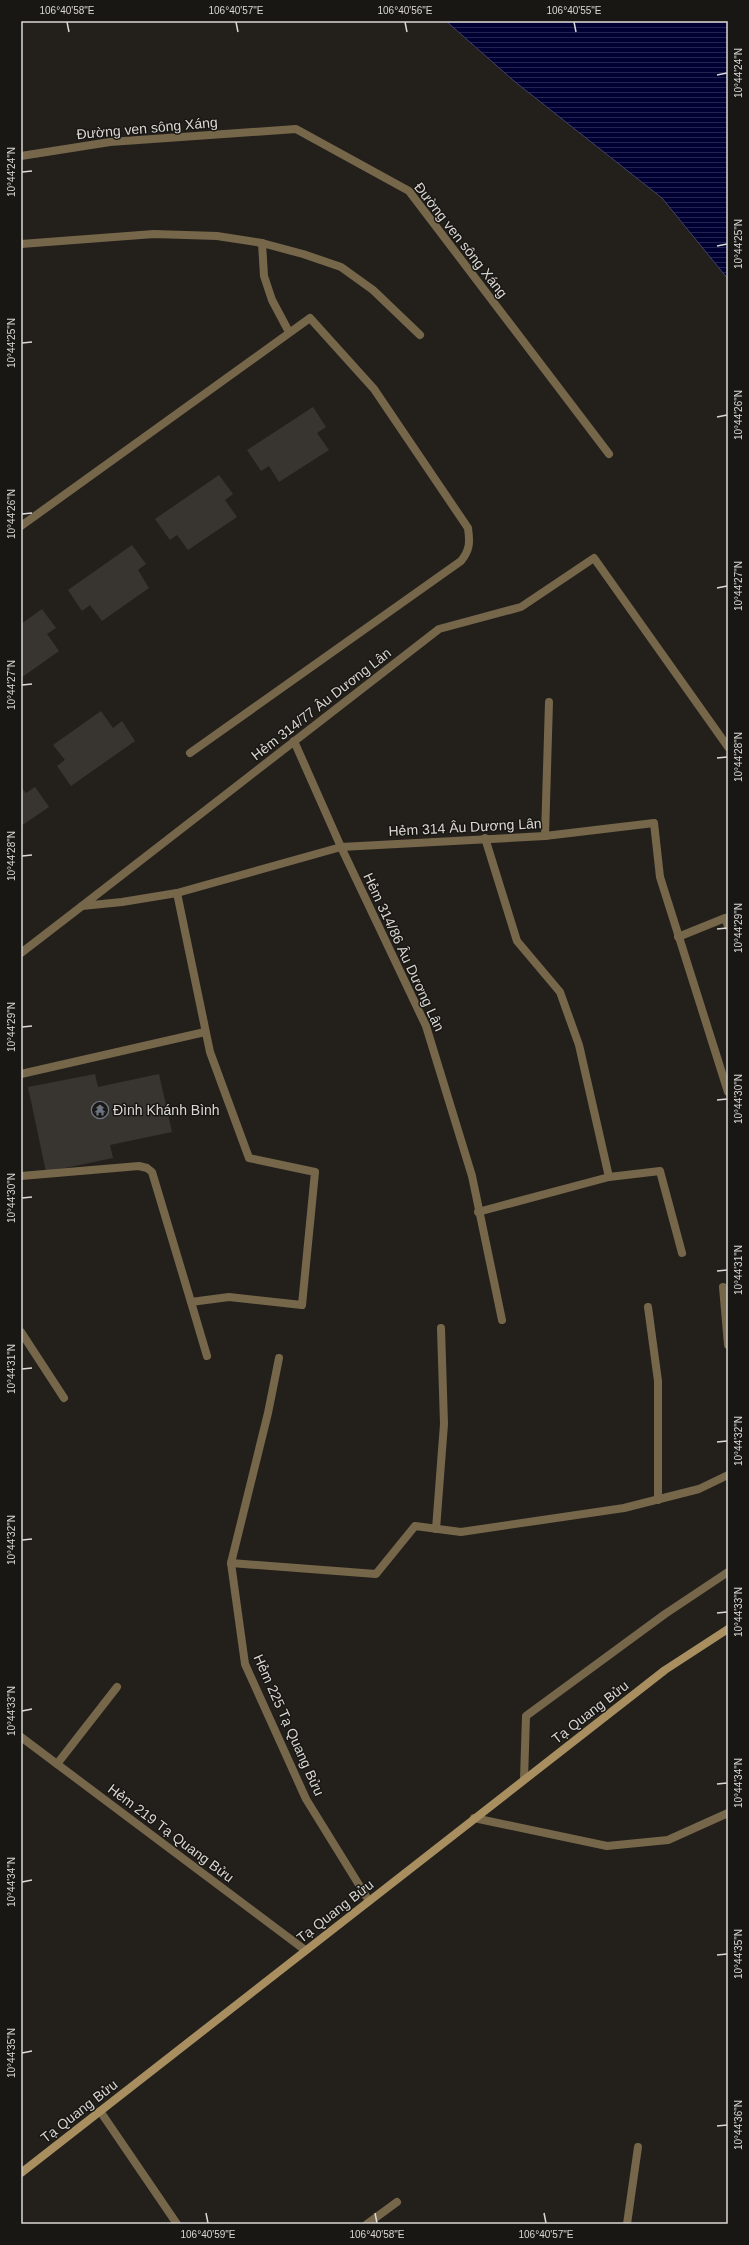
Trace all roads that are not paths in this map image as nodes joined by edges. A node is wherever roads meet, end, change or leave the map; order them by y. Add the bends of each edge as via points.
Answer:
1 (21, 156) edge
2 (262, 243) junction
3 (21, 244) edge
4 (289, 332) junction
5 (420, 335) dead end
6 (609, 454) dead end
7 (21, 526) edge
8 (549, 702) dead end
9 (294, 741) junction
10 (728, 747) edge
11 (190, 753) dead end
12 (545, 836) junction
13 (485, 838) junction
14 (341, 847) junction
15 (177, 893) junction
16 (82, 906) junction
17 (728, 926) edge
18 (678, 937) junction
19 (21, 952) edge
20 (206, 1032) junction
21 (21, 1074) edge
22 (726, 1081) edge
23 (728, 1092) edge
24 (21, 1176) edge
25 (609, 1177) junction
26 (478, 1212) junction
27 (682, 1253) dead end
28 (723, 1287) dead end
29 (190, 1302) junction
30 (648, 1307) dead end
31 (502, 1320) dead end
32 (441, 1328) dead end
33 (21, 1332) edge
34 (728, 1345) edge
35 (207, 1356) dead end
36 (279, 1358) dead end
37 (64, 1398) dead end
38 (728, 1475) edge
39 (658, 1500) junction
40 (436, 1529) junction
41 (231, 1563) junction
42 (728, 1572) edge
43 (728, 1629) edge
44 (118, 1687) dead end
45 (21, 1737) edge
46 (57, 1764) junction
47 (524, 1780) junction
48 (728, 1813) edge
49 (474, 1818) junction
50 (369, 1901) junction
51 (305, 1950) junction
52 (100, 2111) junction
53 (638, 2147) dead end
54 (21, 2173) edge
55 (397, 2202) dead end
56 (177, 2224) edge
57 (367, 2224) edge
58 (626, 2224) edge

1 - 6 street, Đường ven sông Xáng via 110,142 296,129 409,191
2 - 3 street via 216,236 154,234
2 - 4 street via 264,276 272,300
2 - 5 street via 341,267 373,290
4 - 7 street
4 - 11 street via 310,318 374,389 468,528 470,543 467,554 461,561
8 - 12 street
9 - 10 street, Hẻm 314/77 Âu Dương Lân via 439,629 521,608 594,558
9 - 14 street, Hẻm 314/86 Âu Dương Lân
9 - 16 street, Hẻm 314/77 Âu Dương Lân
12 - 13 street, Hẻm 314 Âu Dương Lân
12 - 18 street, Hẻm 314 Âu Dương Lân via 654,823 660,877
13 - 14 street, Hẻm 314 Âu Dương Lân
13 - 25 street via 517,941 560,992 579,1045
14 - 15 street, Hẻm 314 Âu Dương Lân
14 - 26 street, Hẻm 314/86 Âu Dương Lân via 426,1026 472,1176
15 - 16 street, Hẻm 314 Âu Dương Lân
15 - 20 street
16 - 19 street
17 - 18 street via 725,918
18 - 22 street, Hẻm 314 Âu Dương Lân
20 - 21 street
20 - 29 street via 210,1052 249,1158 315,1172 302,1305 229,1297
22 - 23 street, Hẻm 314 Âu Dương Lân
24 - 29 street via 138,1166 147,1168 152,1172
25 - 26 street
25 - 27 street via 660,1171
26 - 31 street, Hẻm 314/86 Âu Dương Lân
28 - 34 street
29 - 35 street
30 - 39 street via 658,1382
32 - 40 street via 444,1424
33 - 37 street
36 - 41 street, Hẻm 225 Tạ Quang Bửu via 268,1414
38 - 39 street via 699,1489
39 - 40 street via 624,1508 461,1532
40 - 41 street via 415,1526 376,1574
41 - 50 street, Hẻm 225 Tạ Quang Bửu via 245,1664 306,1799
42 - 47 street via 665,1614 526,1716
43 - 47 main road, Tạ Quang Bửu via 665,1670
44 - 46 street
45 - 46 street, Hẻm 219 Tạ Quang Bửu
46 - 51 street, Hẻm 219 Tạ Quang Bửu
47 - 49 main road, Tạ Quang Bửu
48 - 49 street via 668,1840 606,1846
49 - 50 main road, Tạ Quang Bửu
50 - 51 main road, Tạ Quang Bửu
51 - 52 main road, Tạ Quang Bửu
52 - 54 main road, Tạ Quang Bửu
52 - 56 street
53 - 58 street
55 - 57 street

